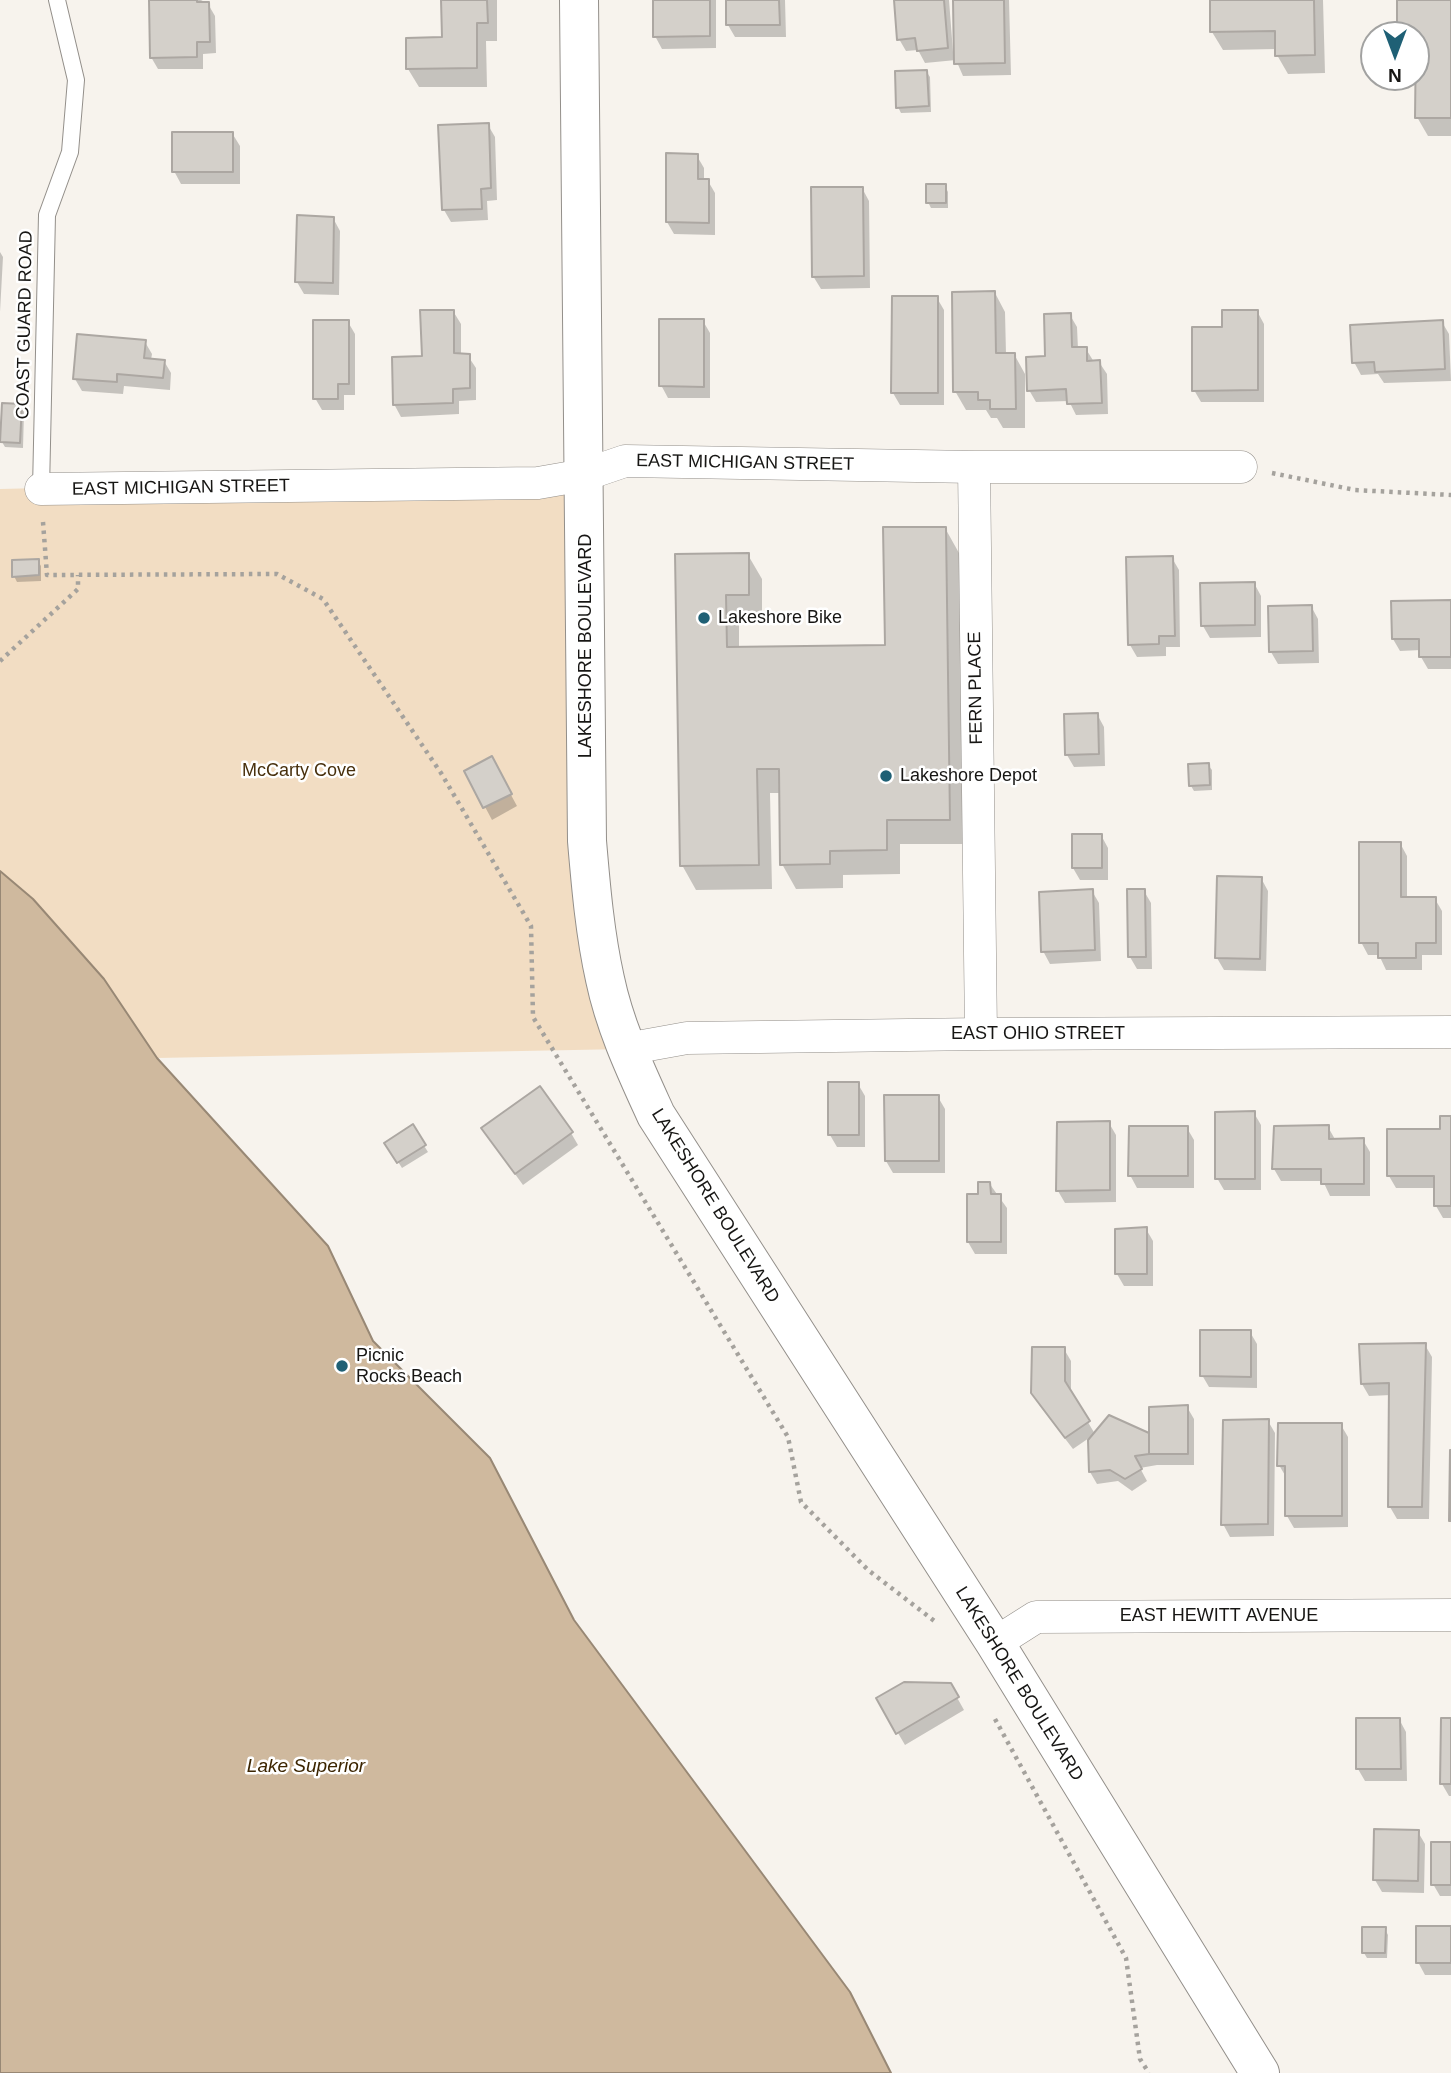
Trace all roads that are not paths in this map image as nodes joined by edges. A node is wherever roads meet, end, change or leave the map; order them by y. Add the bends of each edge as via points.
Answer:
1 (57, 0) edge
2 (579, 0) edge
3 (974, 467) junction
4 (1241, 467) road end
5 (584, 475) junction
6 (41, 489) joint
7 (1451, 1032) edge
8 (981, 1034) junction
9 (626, 1049) junction
10 (1451, 1615) edge
11 (995, 1643) junction
12 (1260, 2073) edge

1 - 6 lane, COAST GUARD ROAD via 76,80 70,152 47,215
2 - 5 street, LAKESHORE BOULEVARD
3 - 4 street, EAST MICHIGAN STREET
3 - 5 street, EAST MICHIGAN STREET via 625,461
3 - 8 street, FERN PLACE
5 - 6 street, EAST MICHIGAN STREET via 538,483
5 - 9 street, LAKESHORE BOULEVARD via 587,841 605,982
7 - 8 street, EAST OHIO STREET
8 - 9 street, EAST OHIO STREET via 687,1038
9 - 11 street, LAKESHORE BOULEVARD via 656,1115
10 - 11 street, EAST HEWITT AVENUE via 1036,1617
11 - 12 street, LAKESHORE BOULEVARD

